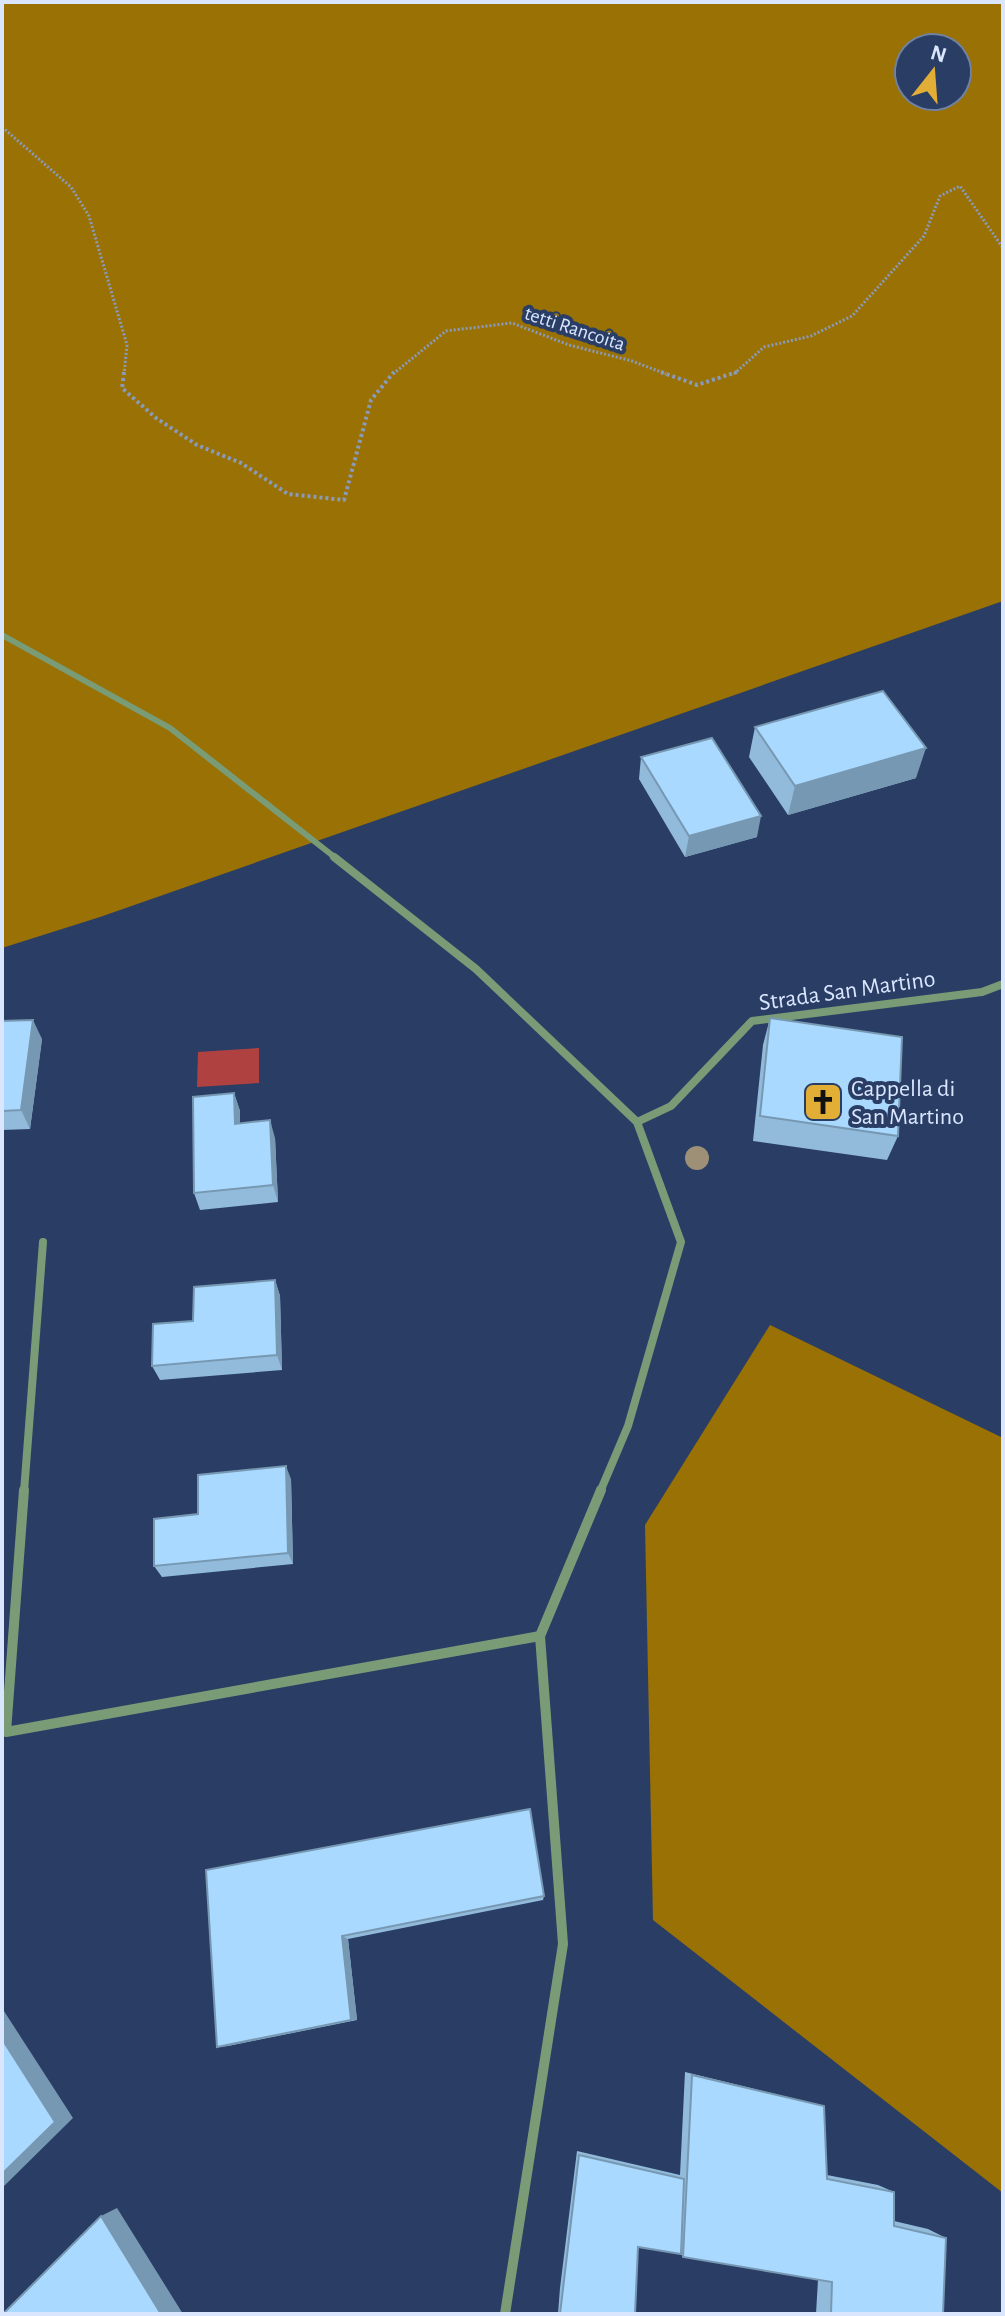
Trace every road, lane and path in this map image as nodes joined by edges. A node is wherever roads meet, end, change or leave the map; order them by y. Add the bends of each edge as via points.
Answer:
1 (2, 127) edge
2 (1003, 248) edge
3 (2, 635) edge
4 (1003, 984) edge
5 (637, 1122) junction
6 (43, 1242) dead end
7 (540, 1636) junction
8 (4, 1732) edge
9 (505, 2314) edge

1 - 2 path, tetti Rancoita via 71,187 89,216 127,345 122,388 197,445 241,463 288,494 344,500 371,400 399,366 446,331 512,323 697,385 736,373 764,347 811,336 852,316 908,258 924,236 940,196 960,186
3 - 5 street via 170,728 476,969
4 - 5 street, Strada San Martino via 982,992 752,1021 671,1106
5 - 7 street via 681,1242 628,1426
6 - 8 street
7 - 8 street
7 - 9 street via 563,1944

